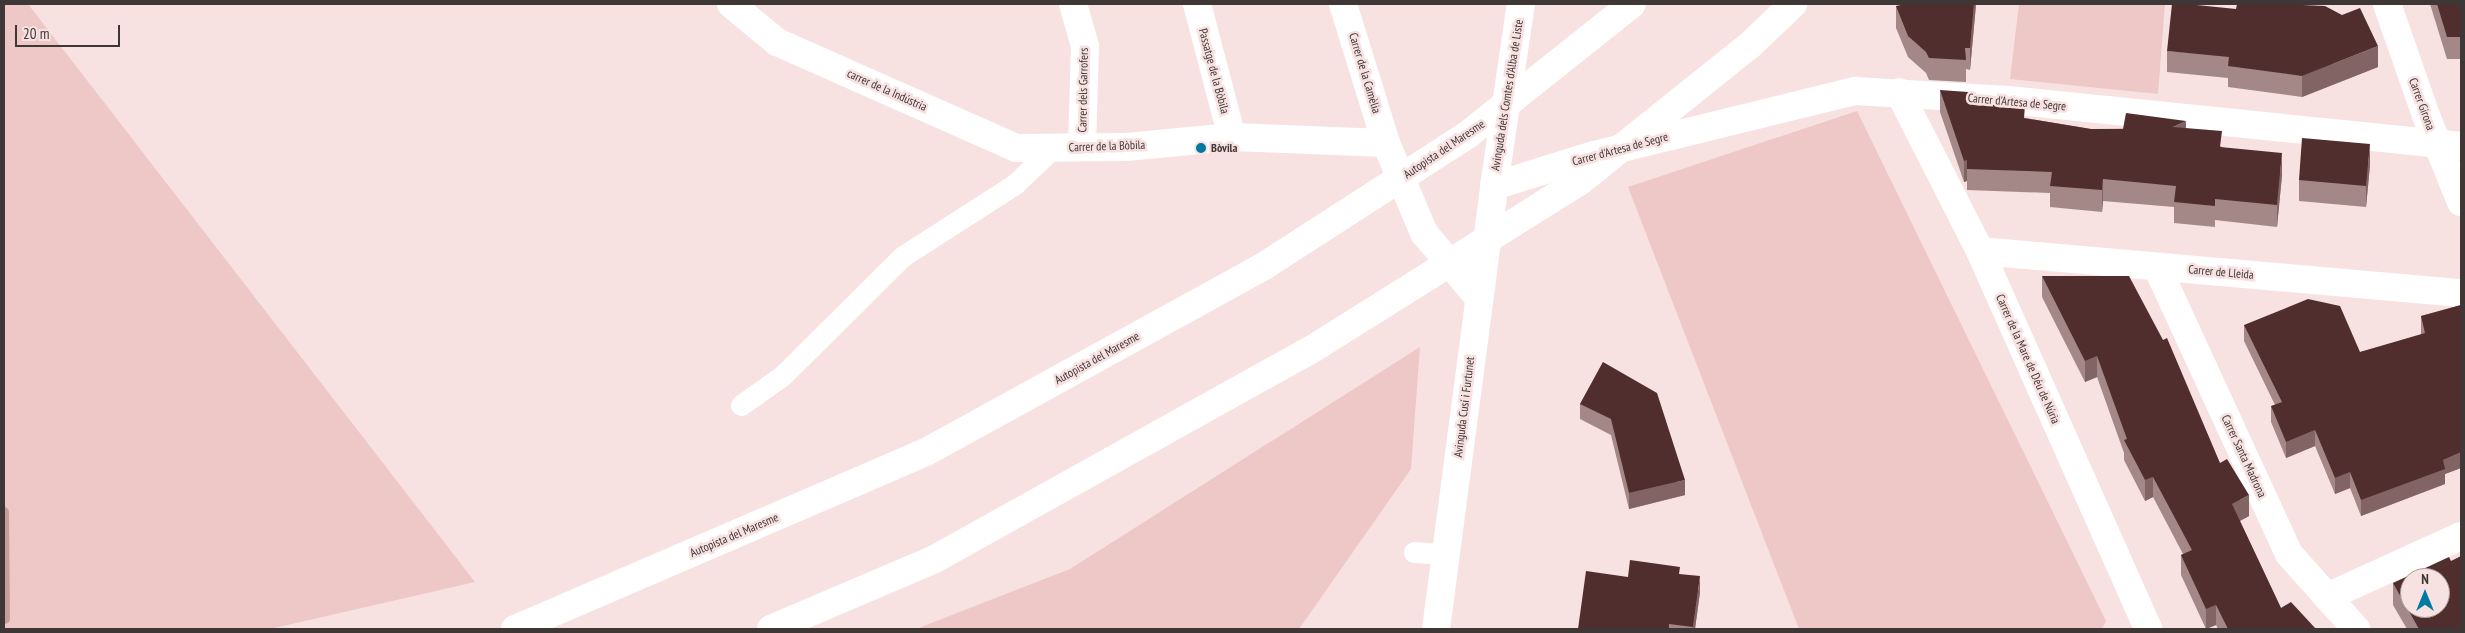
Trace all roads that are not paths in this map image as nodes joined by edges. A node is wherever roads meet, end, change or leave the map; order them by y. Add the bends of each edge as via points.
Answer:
1 (731, 4) edge
2 (1073, 4) edge
3 (1197, 4) edge
4 (1343, 4) edge
5 (1521, 4) edge
6 (1632, 4) edge
7 (1793, 4) edge
8 (2387, 4) edge
9 (1899, 92) junction
10 (1232, 137) junction
11 (1386, 143) junction
12 (2449, 145) edge
13 (1054, 147) junction
14 (1082, 147) junction
15 (1494, 186) junction
16 (2461, 202) edge
17 (1980, 251) junction
18 (2157, 267) junction
19 (2461, 293) edge
20 (1478, 297) junction
21 (741, 405) dead end
22 (2461, 536) edge
23 (1414, 552) dead end
24 (1446, 554) junction
25 (2327, 597) junction
26 (515, 629) edge
27 (771, 629) edge
28 (1436, 629) edge
29 (2148, 629) edge
30 (2356, 629) edge

1 - 13 main road, carrer de la Indústria via 777,42 1016,148
2 - 14 main road, Carrer dels Garrofers via 1085,46
3 - 10 main road, Passatge de la Bòbila
4 - 11 main road, Carrer de la Camèlia
5 - 15 main road, Avinguda dels Comtes d'Alba de Liste
6 - 26 main road, Autopista del Maresme via 1466,136 1264,266 926,452
7 - 27 main road via 1748,46 1579,182 1314,348 933,560
8 - 12 main road, Carrer Girona
9 - 12 main road, Carrer d'Artesa de Segre
9 - 15 main road, Carrer d'Artesa de Segre via 1855,91 1594,155
9 - 17 main road, Carrer de la Mare de Déu de Núria
10 - 11 main road, Carrer de la Bòbila
10 - 14 main road, Carrer de la Bòbila via 1126,147
11 - 20 main road via 1424,232
12 - 16 main road, Carrer Girona
13 - 14 main road, Carrer de la Bòbila
13 - 21 lane, Carrer de la Bòbila via 1014,184 903,256 782,376
15 - 20 main road, Avinguda Cusí i Furtunet
17 - 18 main road, Carrer de Lleida
17 - 29 main road, Carrer de la Mare de Déu de Núria
18 - 19 main road, Carrer de Lleida
18 - 25 main road, Carrer Santa Madrona via 2289,554
20 - 24 main road, Avinguda Cusí i Furtunet
22 - 25 main road
23 - 24 lane
24 - 28 main road, Avinguda Cusí i Furtunet
25 - 30 main road, Carrer Santa Madrona

